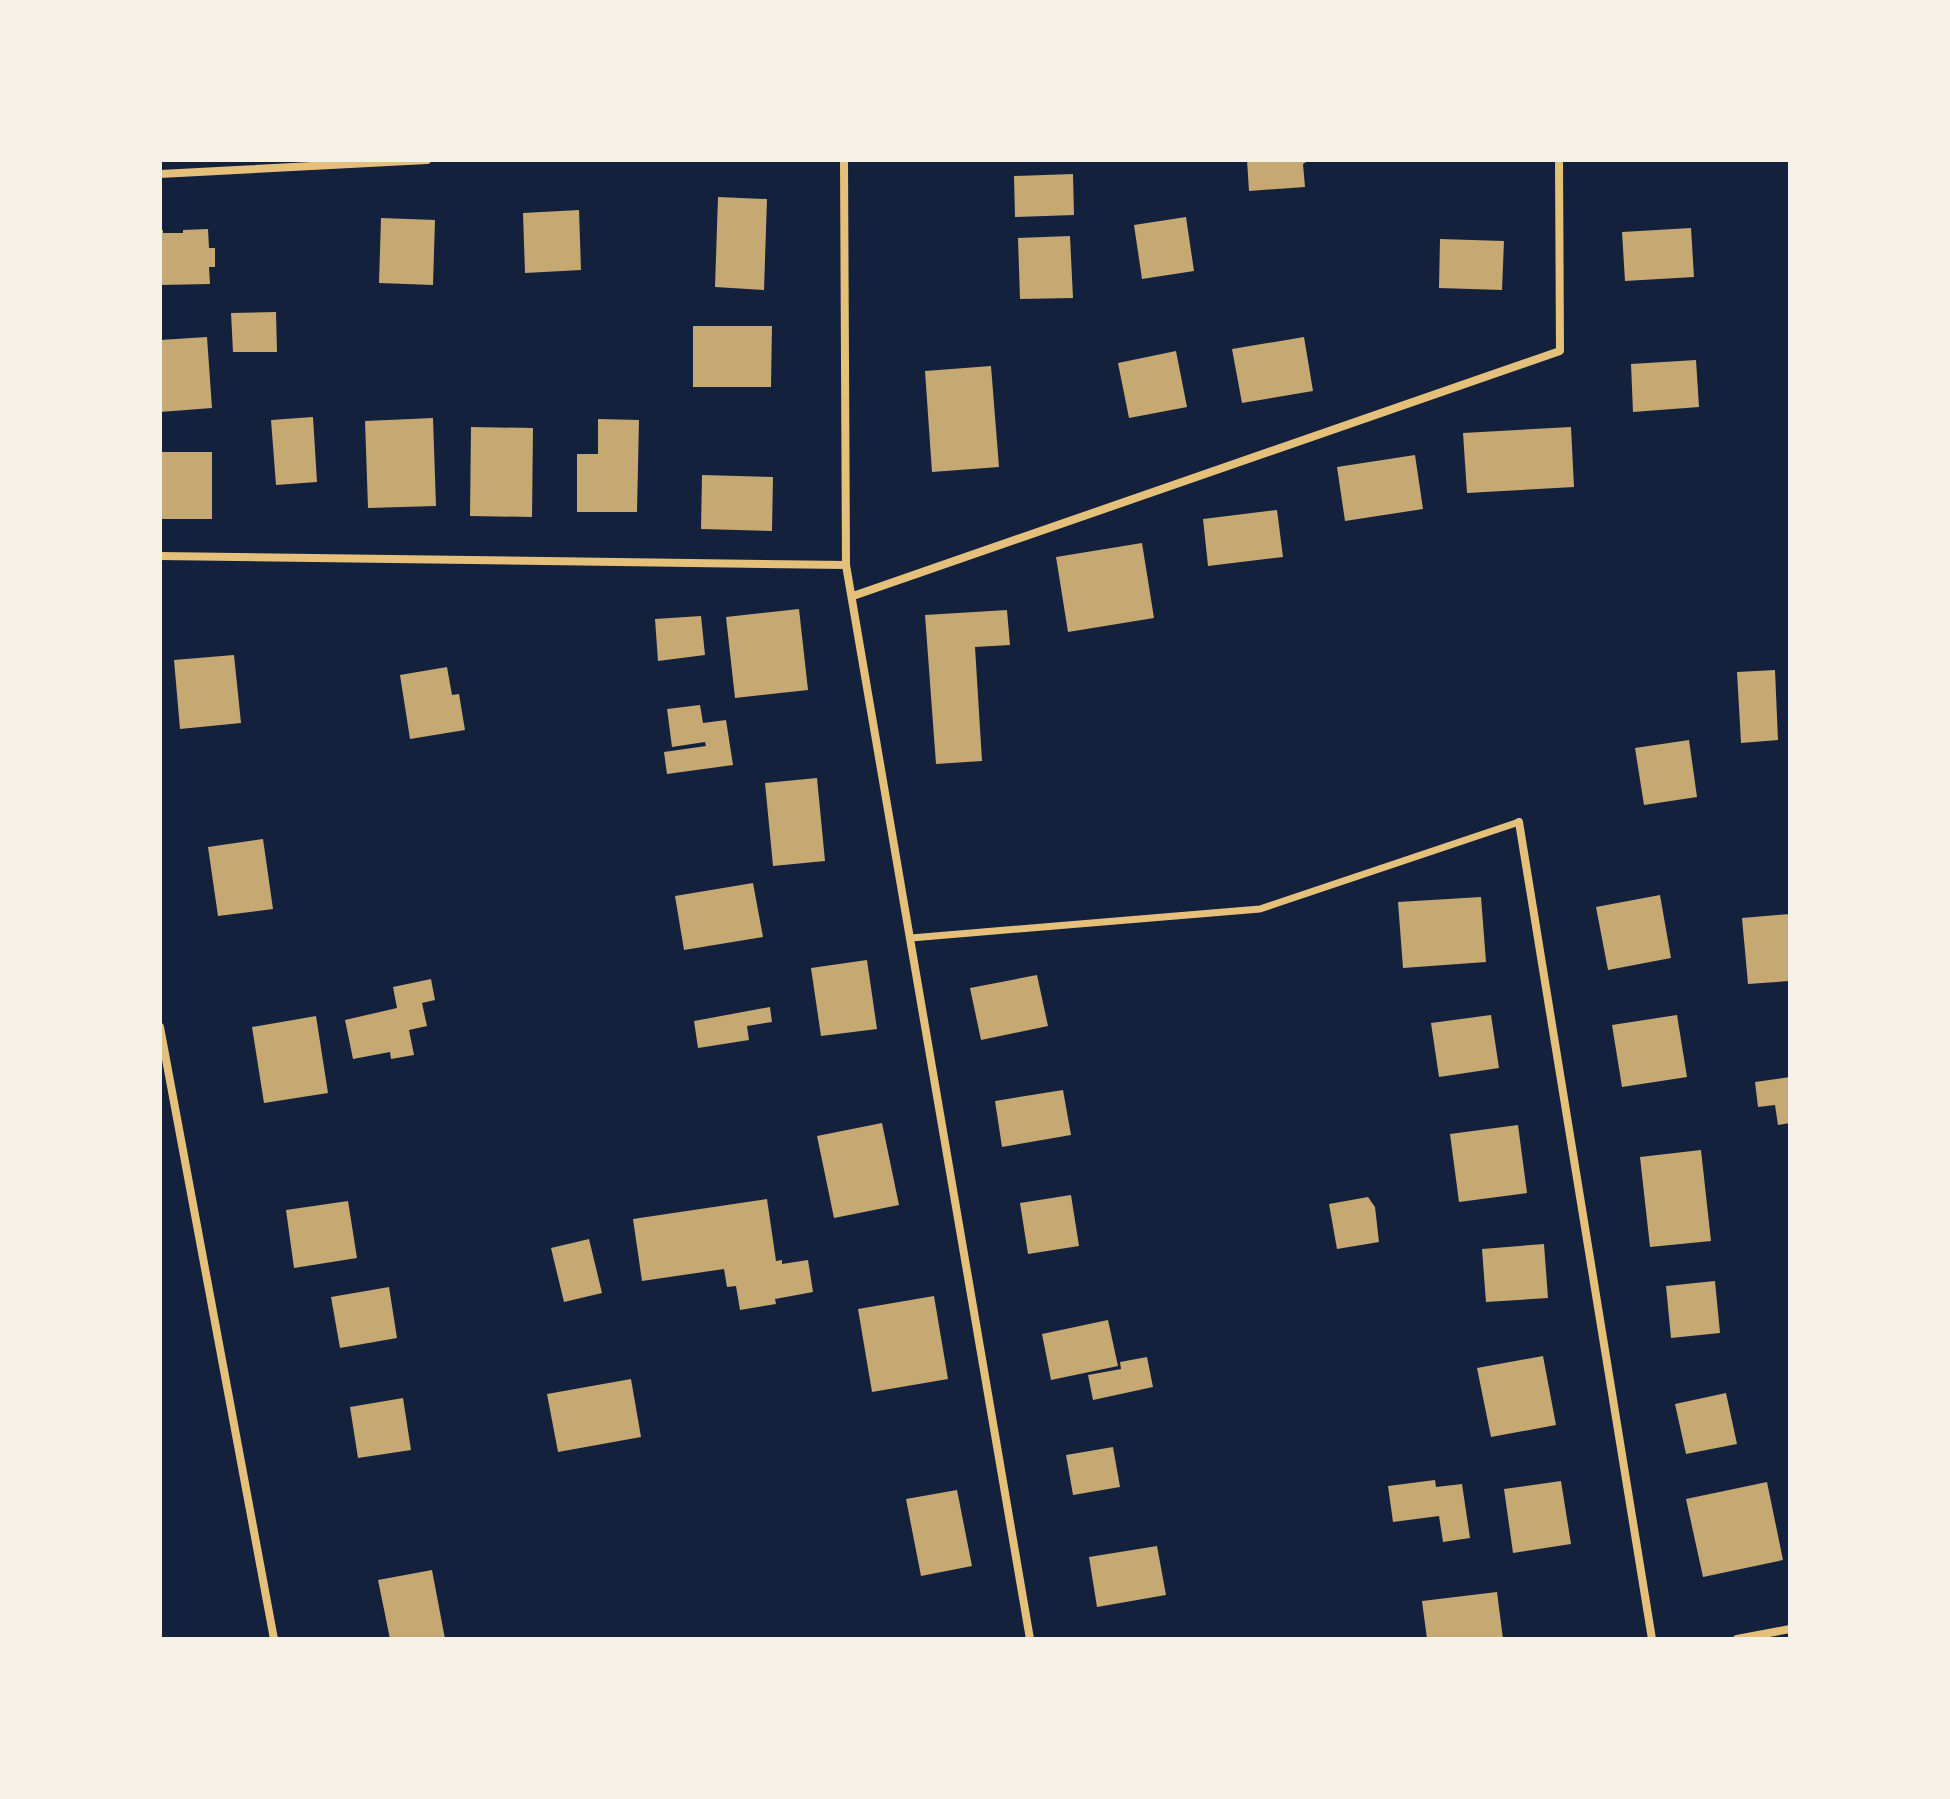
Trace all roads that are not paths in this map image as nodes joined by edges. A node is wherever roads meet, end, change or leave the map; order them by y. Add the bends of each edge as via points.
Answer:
1 (427, 160) edge
2 (844, 160) edge
3 (1559, 160) edge
4 (160, 174) edge
5 (160, 556) edge
6 (846, 565) junction
7 (853, 596) junction
8 (1519, 822) joint
9 (911, 938) junction
10 (160, 1027) edge
11 (1790, 1629) edge
12 (274, 1639) edge
13 (1030, 1639) edge
14 (1652, 1639) edge
15 (1737, 1639) edge

1 - 4 street
2 - 6 street
3 - 7 street via 1560,351
5 - 6 street
6 - 7 street
7 - 9 street
8 - 9 street via 1260,909
8 - 14 street
9 - 13 street
10 - 12 street
11 - 15 street

